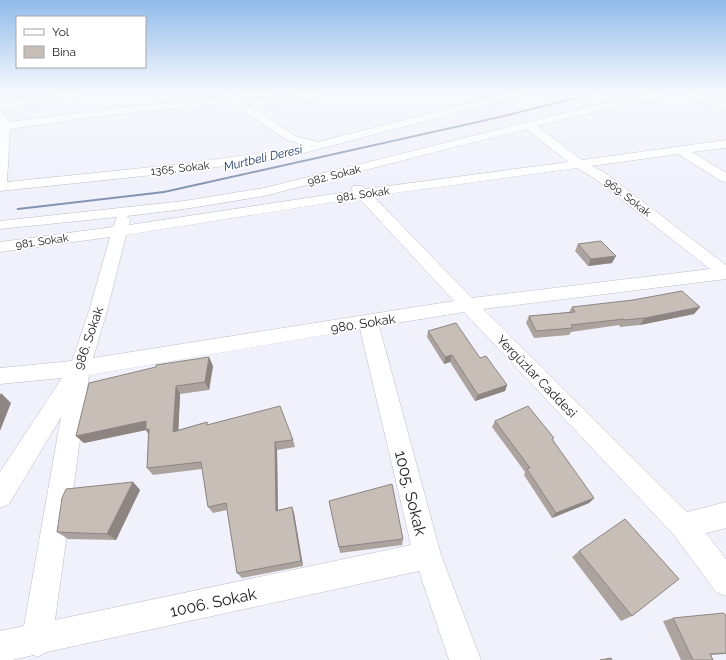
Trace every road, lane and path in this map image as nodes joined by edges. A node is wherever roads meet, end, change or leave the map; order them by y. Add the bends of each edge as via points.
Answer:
1 (25, 124) edge
2 (269, 124) edge
3 (405, 124) edge
4 (533, 124) edge
5 (548, 124) edge
6 (528, 125) junction
7 (3, 127) edge
8 (556, 130) dead end
9 (726, 144) edge
10 (316, 145) junction
11 (679, 150) junction
12 (582, 158) junction
13 (343, 173) junction
14 (726, 178) edge
15 (0, 187) edge
16 (364, 194) junction
17 (124, 211) junction
18 (0, 225) edge
19 (120, 231) junction
20 (0, 247) edge
21 (726, 272) edge
22 (468, 305) junction
23 (368, 322) junction
24 (80, 368) junction
25 (0, 376) edge
26 (0, 495) edge
27 (726, 515) edge
28 (689, 533) junction
29 (427, 555) junction
30 (726, 562) edge
31 (726, 582) edge
32 (37, 640) junction
33 (0, 648) edge
34 (465, 660) edge

1 - 7 street
2 - 10 street via 291,138
3 - 10 street, 1365. Sokak
4 - 6 street, 982. Sokak
5 - 8 street
6 - 12 street, 969. Sokak
6 - 13 street, 982. Sokak
7 - 15 street
9 - 11 street, 981. Sokak
10 - 15 street, 1365. Sokak via 285,154 235,162
11 - 12 street, 981. Sokak via 597,161
11 - 14 street
12 - 16 street, 981. Sokak
12 - 21 street, 969. Sokak via 599,175
13 - 16 street, Yergüzlar Caddesi
13 - 17 street, 982. Sokak via 227,199
16 - 19 street, 981. Sokak
16 - 22 street, Yergüzlar Caddesi
17 - 18 street, 982. Sokak
17 - 19 street, 986. Sokak
19 - 20 street, 981. Sokak
19 - 24 street, 986. Sokak
21 - 22 street, 980. Sokak
22 - 23 street, 980. Sokak
22 - 28 street, Yergüzlar Caddesi
23 - 24 street, 980. Sokak
23 - 29 street, 1005. Sokak
24 - 25 street, 980. Sokak
24 - 26 street, 986. Sokak
24 - 32 street
27 - 28 street
28 - 30 street
28 - 31 street, Yergüzlar Caddesi
29 - 32 street, 1006. Sokak
29 - 34 street, 1005. Sokak
32 - 33 street, 1006. Sokak

